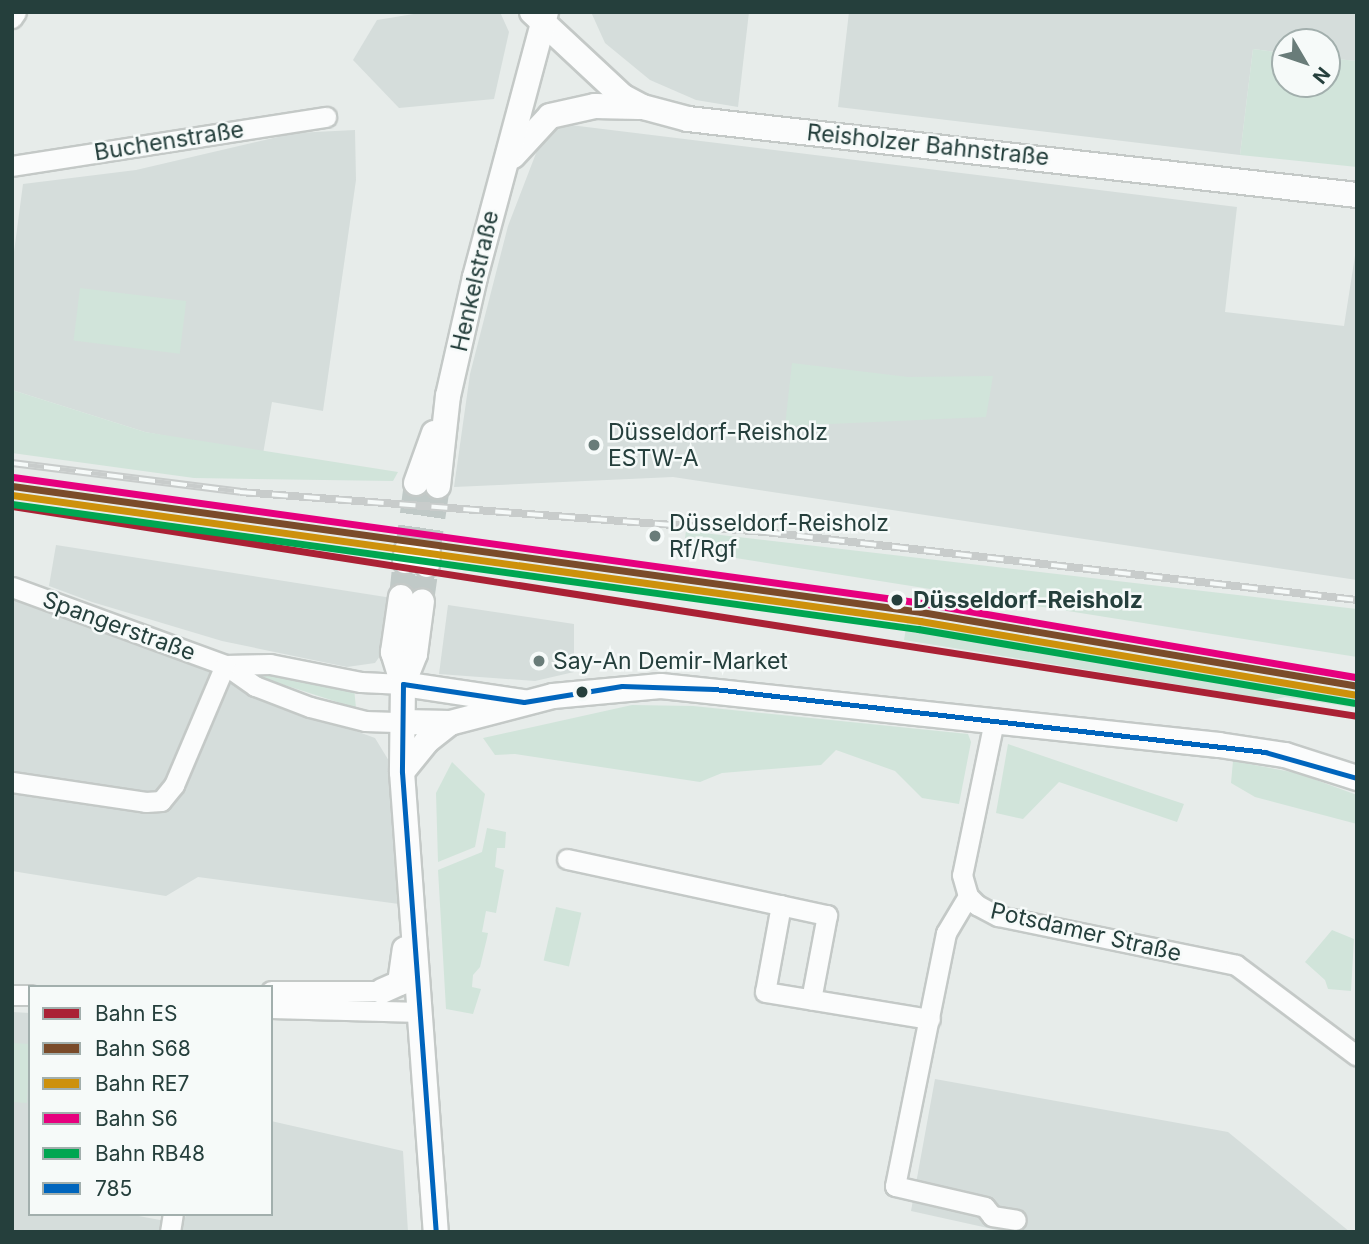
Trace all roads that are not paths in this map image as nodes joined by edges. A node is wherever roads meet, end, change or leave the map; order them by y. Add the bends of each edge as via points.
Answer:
1 (16, 12) edge
2 (541, 16) edge
3 (12, 18) edge
4 (643, 107) junction
5 (327, 117) dead end
6 (12, 166) edge
7 (504, 167) junction
8 (1353, 196) edge
9 (427, 484) tunnel mouth
10 (12, 587) edge
11 (411, 599) tunnel mouth
12 (225, 665) junction
13 (403, 684) junction
14 (524, 702) junction
15 (994, 721) junction
16 (403, 722) junction
17 (450, 723) junction
18 (402, 772) junction
19 (1357, 778) edge
20 (12, 782) edge
21 (567, 859) dead end
22 (968, 896) junction
23 (781, 905) junction
24 (415, 922) junction
25 (273, 991) edge
26 (382, 991) joint
27 (811, 1000) junction
28 (273, 1008) edge
29 (421, 1012) junction
30 (930, 1019) junction
31 (1357, 1056) edge
32 (1016, 1220) dead end
33 (436, 1232) edge

1 - 3 street
2 - 4 street, Reisholzer Bahnstraße via 603,81
2 - 7 street, Henkelstraße
4 - 7 street, Henkelstraße via 594,106 550,116 530,132
4 - 8 street, Reisholzer Bahnstraße via 709,122
5 - 6 street, Buchenstraße
7 - 9 street, Henkelstraße
10 - 12 street, Spangerstraße
11 - 13 street via 415,654
12 - 13 street, Spangerstraße via 270,664 361,682
12 - 16 street, Spangerstraße via 255,686 310,707 365,721
12 - 20 street, Spangerstraße via 174,785 161,801
13 - 14 street
13 - 16 street
14 - 15 street via 622,686 661,686
14 - 17 street via 501,713
15 - 19 street via 1265,752
15 - 22 street, Potsdamer Straße via 964,860
16 - 17 street
16 - 18 street
17 - 18 street via 427,741
18 - 24 street
21 - 23 street
22 - 30 street via 946,933
22 - 31 street, Potsdamer Straße via 999,916 1236,965
23 - 27 street via 827,915
23 - 27 street via 765,992
24 - 26 street via 405,946 404,975 394,988
24 - 29 street
25 - 26 street
27 - 30 street
28 - 29 street
29 - 33 street
30 - 32 street via 895,1186

